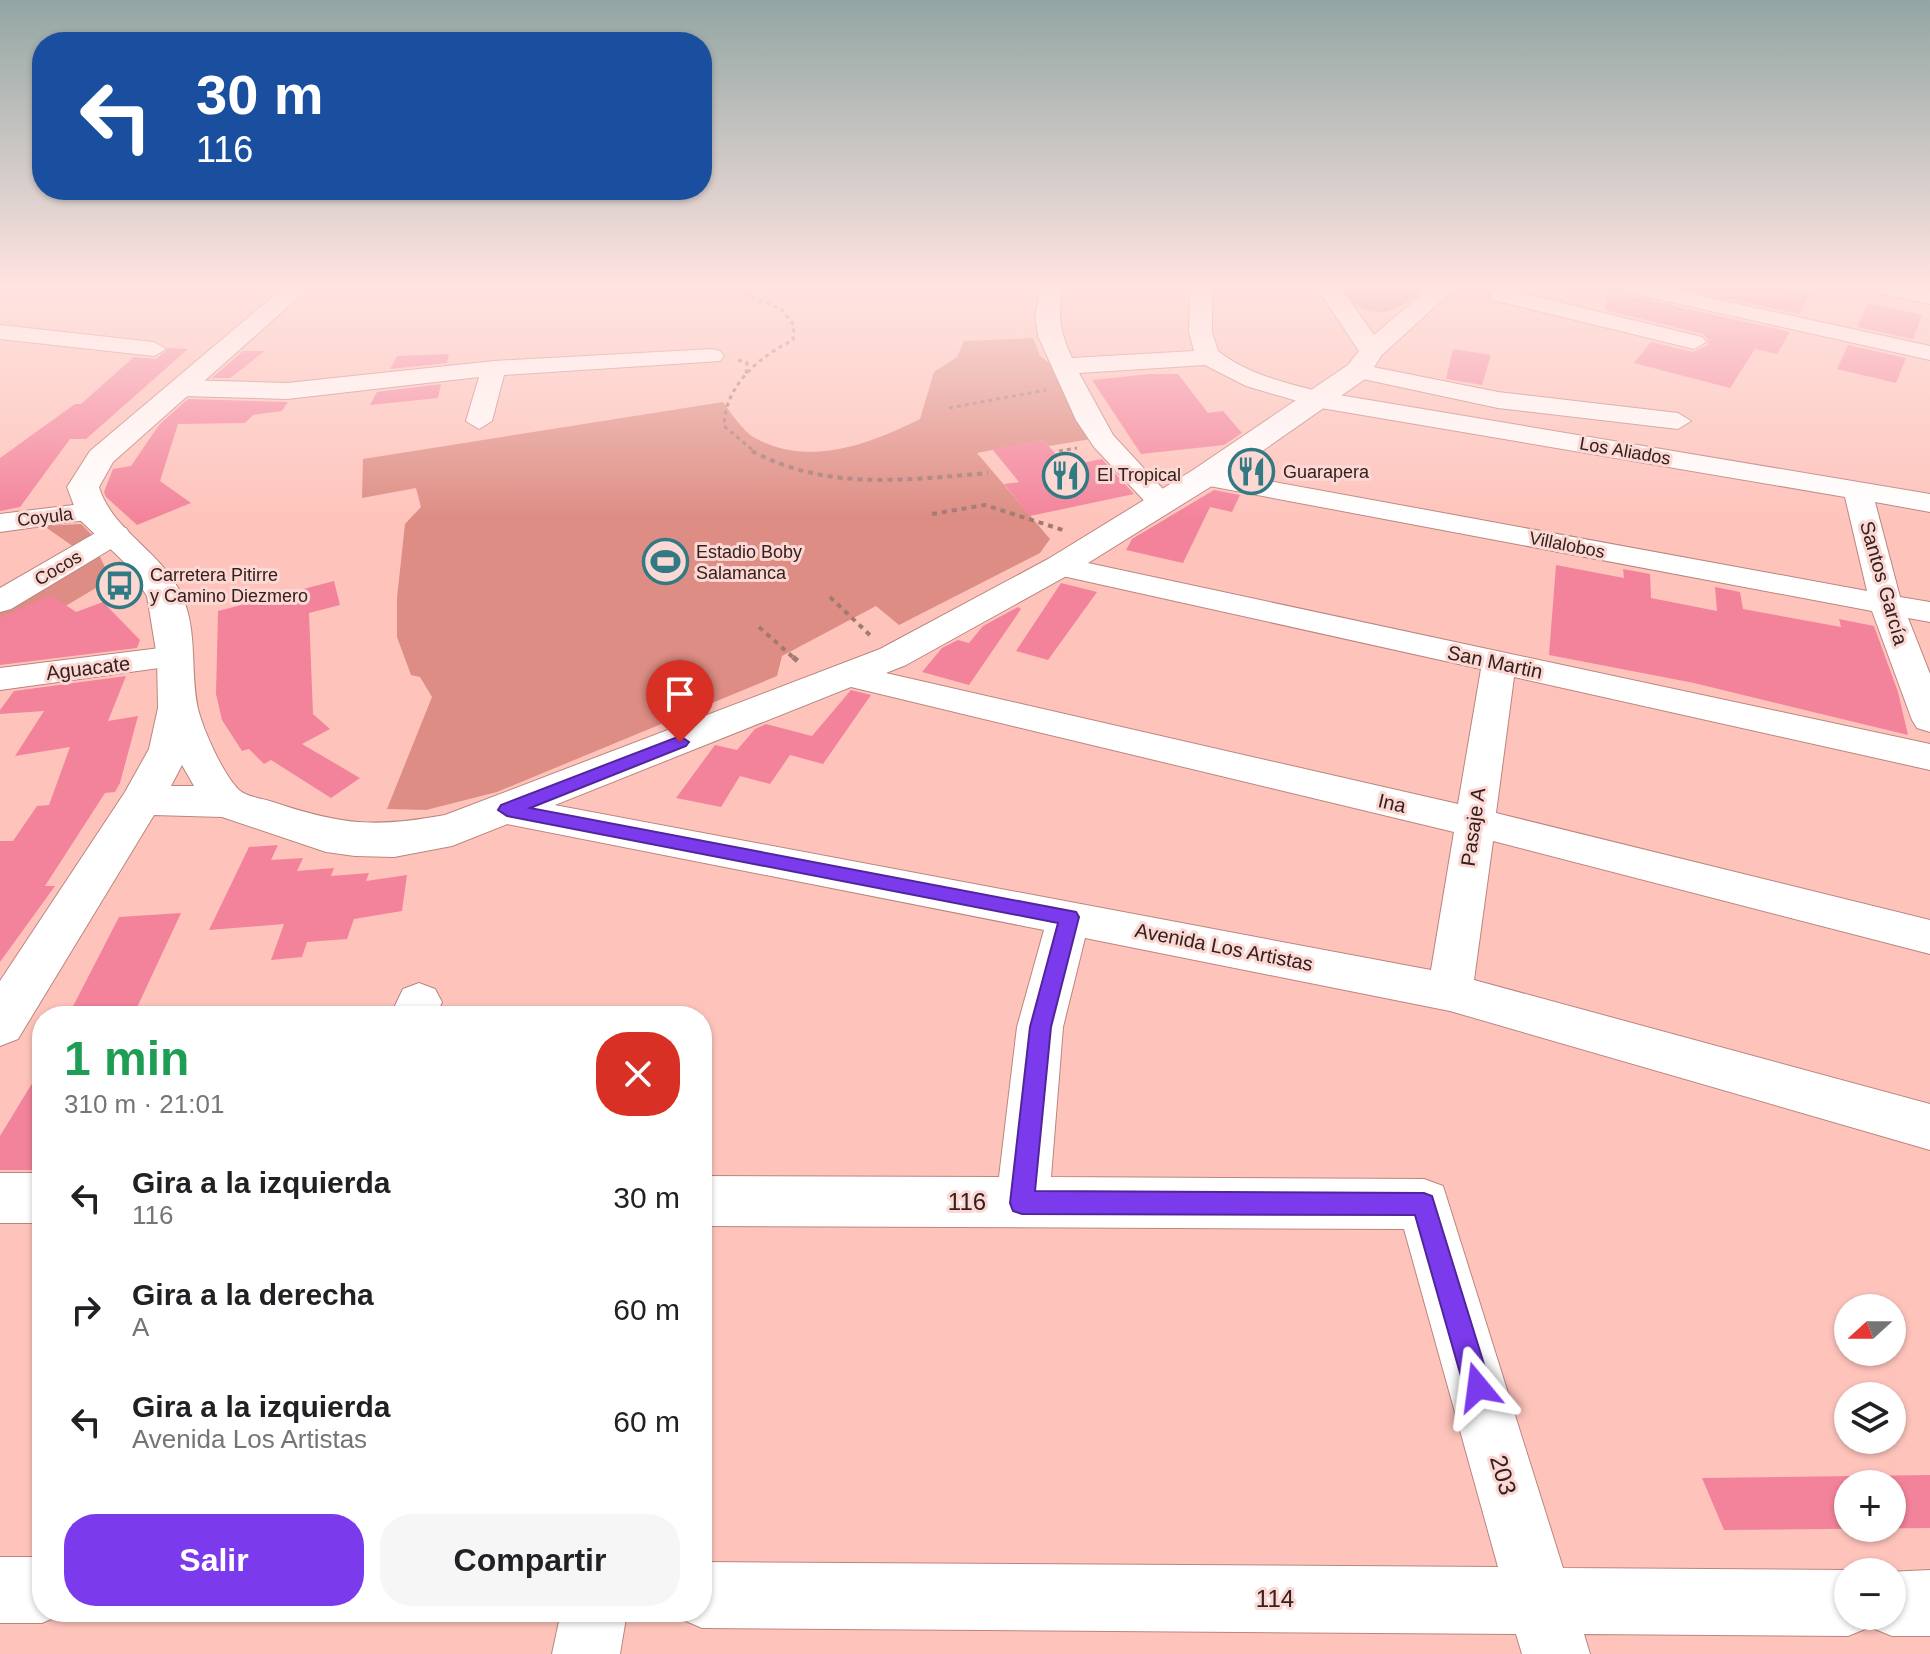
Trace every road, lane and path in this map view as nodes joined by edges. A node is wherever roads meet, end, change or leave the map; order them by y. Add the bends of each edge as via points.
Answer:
1 (208, 365) edge
2 (545, 365) edge
3 (757, 365) edge
4 (1065, 365) edge
5 (1144, 365) edge
6 (1205, 365) edge
7 (1360, 365) edge
8 (1379, 365) edge
9 (494, 368) junction
10 (1071, 376) junction
11 (182, 388) junction
12 (1314, 404) junction
13 (949, 408) dead end
14 (479, 421) dead end
15 (1678, 421) dead end
16 (988, 473) dead end
17 (1204, 477) junction
18 (1858, 491) junction
19 (1161, 502) junction
20 (1930, 503) edge
21 (932, 514) dead end
22 (0, 523) edge
23 (102, 523) junction
24 (1098, 540) junction
25 (1060, 566) junction
26 (830, 597) dead end
27 (0, 602) edge
28 (1886, 604) junction
29 (1930, 612) edge
30 (759, 627) dead end
31 (176, 657) junction
32 (893, 657) junction
33 (1499, 662) junction
34 (0, 679) edge
35 (838, 680) junction
36 (178, 708) junction
37 (1930, 720) edge
38 (1930, 757) edge
39 (142, 800) junction
40 (232, 805) junction
41 (507, 810) junction
42 (1473, 822) junction
43 (87, 889) junction
44 (1069, 917) junction
45 (1930, 937) edge
46 (1450, 992) junction
47 (0, 1024) edge
48 (1930, 1127) edge
49 (0, 1198) edge
50 (32, 1198) edge
51 (712, 1201) edge
52 (1022, 1203) junction
53 (1424, 1204) joint
54 (0, 1590) edge
55 (32, 1590) edge
56 (712, 1595) edge
57 (1906, 1603) edge
58 (1930, 1603) edge
59 (1834, 1604) edge
60 (592, 1622) edge
61 (1548, 1627) edge
62 (586, 1654) edge

1 - 11 main road
2 - 9 street
3 - 16 path via 733,390 723,418 733,436 766,460 852,482
4 - 10 street
5 - 10 street
6 - 12 street, Los Aliados via 1218,381
7 - 12 main road
8 - 15 street via 1498,400
9 - 11 street via 287,391
9 - 14 street
10 - 13 path
10 - 19 street via 1103,441
11 - 23 main road via 90,470 83,487
12 - 17 main road
12 - 18 street, Los Aliados
17 - 19 main road
17 - 28 street, Villalobos
18 - 20 street, Los Aliados
18 - 28 street, Santos García
19 - 24 main road
21 - 24 path via 985,505
22 - 23 street, Coyula
23 - 27 street, Cocos
23 - 31 main road via 165,596
24 - 25 main road
25 - 32 main road
25 - 33 street, San Martin
26 - 32 path
28 - 29 street, Villalobos
28 - 37 street, Santos García
30 - 35 path
31 - 34 street, Aguacate
31 - 36 main road
32 - 35 main road
33 - 38 street, San Martin
33 - 42 street, Pasaje A
35 - 41 main road
35 - 42 street, Ina
36 - 39 main road via 170,749
36 - 40 main road via 190,744
39 - 40 main road
39 - 43 main road
40 - 41 main road via 326,836 394,841 452,830
40 - 43 main road via 154,836
41 - 44 street, Avenida Los Artistas
42 - 45 street, Ina
42 - 46 street, Pasaje A
43 - 47 main road
44 - 46 street, Avenida Los Artistas
44 - 52 street via 1040,1027
46 - 48 street, Avenida Los Artistas
49 - 50 street
51 - 52 street, 116
52 - 53 street, 116
53 - 61 street, 203
54 - 55 street
56 - 61 street, 114
57 - 58 street
59 - 61 street, 114
60 - 62 street

